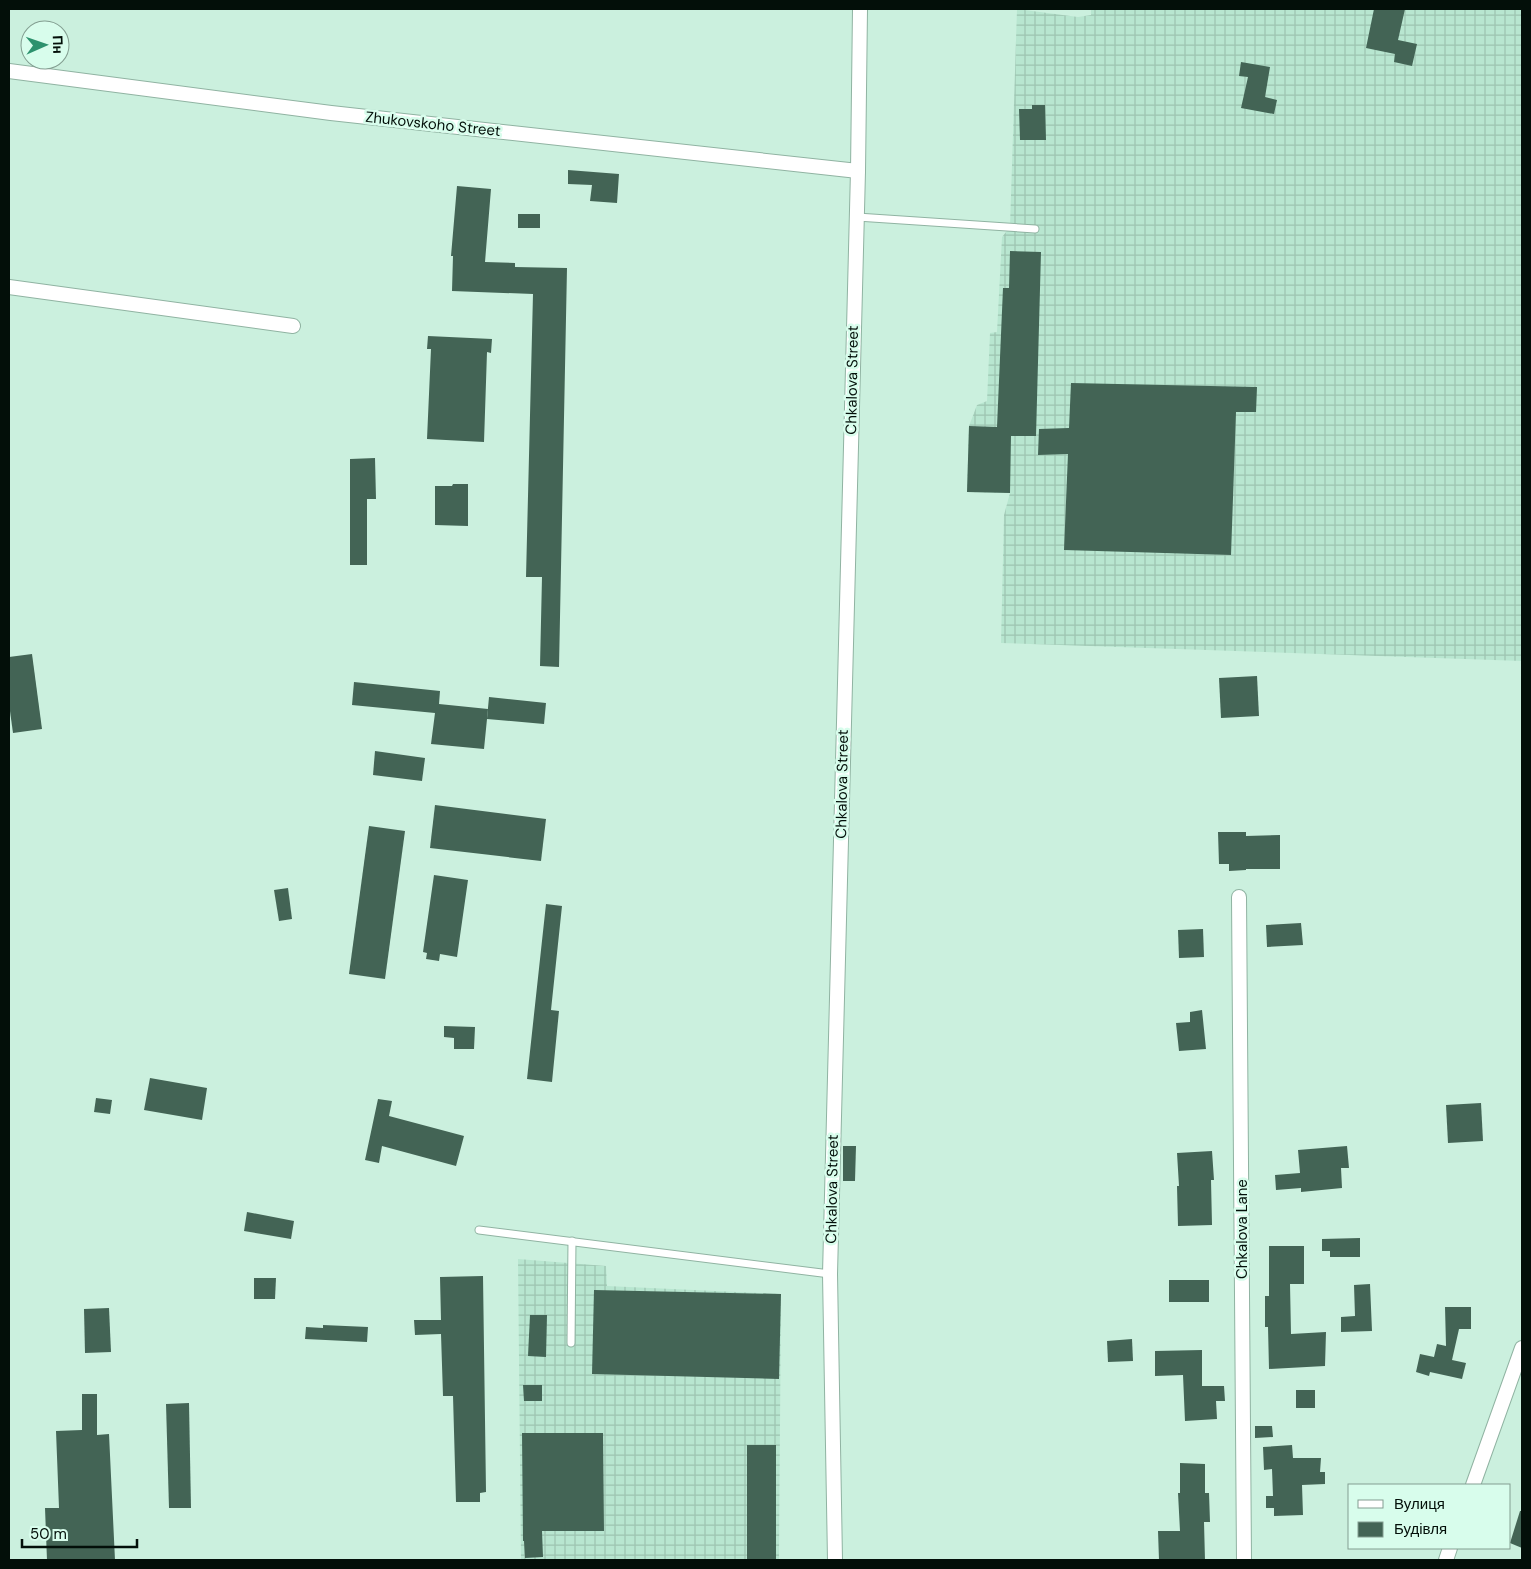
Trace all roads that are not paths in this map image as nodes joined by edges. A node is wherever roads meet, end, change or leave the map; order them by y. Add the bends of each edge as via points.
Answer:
1 (860, 9) edge
2 (9, 71) edge
3 (858, 171) junction
4 (856, 216) junction
5 (1035, 230) dead end
6 (9, 287) edge
7 (293, 326) dead end
8 (1239, 897) dead end
9 (479, 1230) dead end
10 (572, 1241) junction
11 (830, 1274) junction
12 (572, 1343) dead end
13 (1522, 1348) edge
14 (1473, 1484) edge
15 (835, 1560) edge
16 (1244, 1560) edge

1 - 3 street, Chkalova Street
2 - 3 street, Zhukovskoho Street via 331,113
3 - 4 street, Chkalova Street
4 - 5 lane
4 - 11 street, Chkalova Street
6 - 7 street
8 - 16 street, Chkalova Lane
9 - 10 lane
10 - 11 lane
10 - 12 lane
11 - 15 street, Chkalova Street
13 - 14 street

